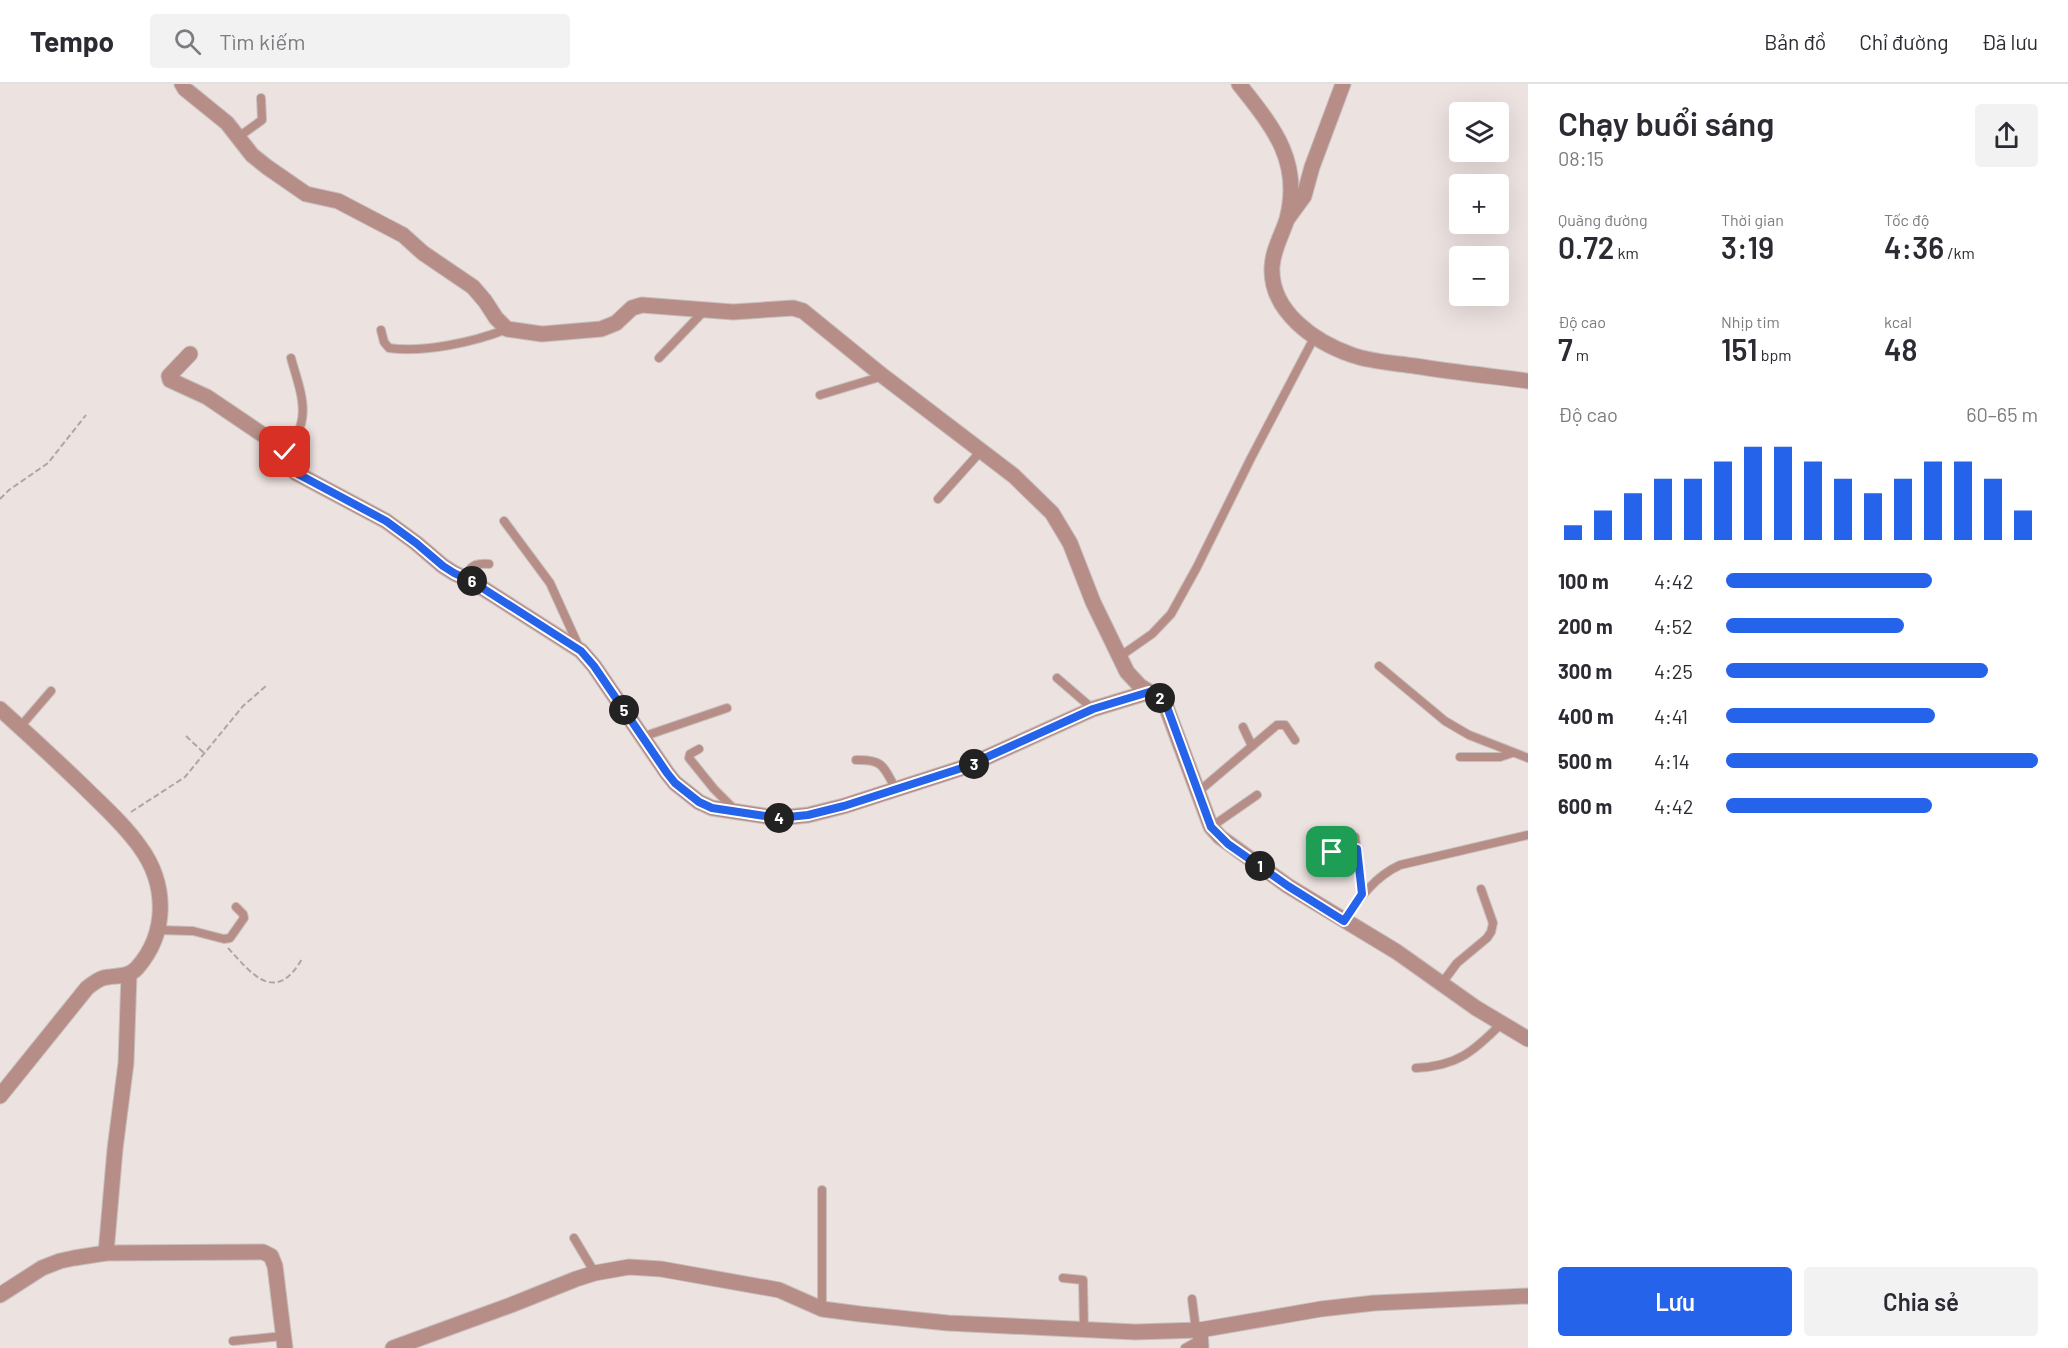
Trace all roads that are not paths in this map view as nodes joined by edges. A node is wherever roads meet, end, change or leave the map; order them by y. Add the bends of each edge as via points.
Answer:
1 (182, 84) edge
2 (1239, 84) edge
3 (1343, 84) edge
4 (261, 98) dead end
5 (237, 138) junction
6 (1286, 220) junction
7 (704, 311) junction
8 (507, 328) junction
9 (381, 330) dead end
10 (1315, 336) junction
11 (190, 354) dead end
12 (291, 358) dead end
13 (659, 358) dead end
14 (883, 376) junction
15 (1528, 381) edge
16 (820, 395) dead end
17 (981, 451) junction
18 (285, 452) junction
19 (938, 499) dead end
20 (504, 521) dead end
21 (489, 564) dead end
22 (464, 578) junction
23 (581, 651) junction
24 (1119, 657) junction
25 (1379, 666) dead end
26 (1057, 678) dead end
27 (51, 692) dead end
28 (1149, 692) junction
29 (727, 708) dead end
30 (0, 709) edge
31 (1093, 709) junction
32 (20, 727) junction
33 (1243, 727) dead end
34 (642, 737) junction
35 (1295, 740) dead end
36 (1252, 746) junction
37 (699, 749) dead end
38 (1512, 753) junction
39 (1460, 757) dead end
40 (1528, 758) edge
41 (856, 760) dead end
42 (896, 789) junction
43 (1198, 792) junction
44 (1257, 795) dead end
45 (737, 812) junction
46 (1211, 827) junction
47 (1528, 835) edge
48 (1355, 837) dead end
49 (1357, 849) junction
50 (1332, 852) dead end
51 (1481, 889) dead end
52 (1362, 894) junction
53 (236, 907) dead end
54 (1344, 921) junction
55 (158, 930) junction
56 (129, 974) junction
57 (1442, 983) junction
58 (1501, 1024) junction
59 (1528, 1039) edge
60 (1416, 1068) dead end
61 (0, 1096) edge
62 (822, 1190) dead end
63 (574, 1238) dead end
64 (106, 1253) junction
65 (595, 1273) junction
66 (1063, 1278) dead end
67 (0, 1295) edge
68 (1528, 1296) edge
69 (1192, 1299) dead end
70 (822, 1308) junction
71 (1084, 1330) junction
72 (1199, 1337) edge
73 (233, 1341) dead end
74 (284, 1342) edge
75 (393, 1348) edge
76 (1185, 1348) edge

1 - 5 street via 227,123
2 - 6 street via 1284,148 1291,192
3 - 6 street via 1304,196
4 - 5 lane via 262,120
5 - 8 street via 252,155 306,194 338,201 403,234 423,253 473,287
6 - 10 street via 1272,267 1275,291 1291,317
7 - 8 street via 642,305 601,329 542,334
7 - 13 lane
7 - 14 street via 799,309
8 - 9 lane via 480,338 412,349 389,348
10 - 15 street via 1353,355 1383,362
10 - 24 lane via 1171,614 1152,634
11 - 18 street via 169,376 170,380 207,397
12 - 18 lane via 303,401 303,420
14 - 16 lane
14 - 17 street
17 - 19 lane
17 - 24 street via 1029,488 1052,513 1070,543
18 - 22 street via 288,465 296,473 386,521
20 - 23 lane via 550,584
21 - 22 lane via 477,563
22 - 23 street
23 - 34 street
24 - 28 street via 1134,680
25 - 38 lane via 1445,721
26 - 31 lane
27 - 32 lane
28 - 31 street
28 - 43 street via 1167,707
29 - 34 lane
30 - 32 street
31 - 42 street via 965,767
32 - 55 street via 119,821 141,848 160,897
33 - 36 lane
34 - 45 street via 667,773 699,802
35 - 36 lane via 1281,724
36 - 43 lane
37 - 45 lane via 689,758
38 - 39 lane via 1500,757
38 - 40 lane
41 - 42 lane via 875,760
42 - 45 street via 808,815 778,818
43 - 46 street
44 - 46 lane
46 - 54 street via 1228,844
47 - 52 lane via 1400,865
48 - 49 lane
49 - 50 lane
49 - 52 lane
51 - 57 lane via 1493,923 1491,932 1457,963
52 - 54 lane
53 - 55 lane via 244,918 230,938 178,929
54 - 57 street
55 - 56 street via 151,949
56 - 61 street via 100,979 87,988
56 - 64 street via 126,1063
57 - 58 street
58 - 59 street
58 - 60 lane via 1467,1055 1439,1066
62 - 70 lane
63 - 65 lane
64 - 67 street via 60,1260
64 - 74 street via 267,1254 275,1266
65 - 70 street via 629,1267 661,1269 779,1290
65 - 75 street
66 - 71 lane via 1083,1280
68 - 72 street via 1321,1308
69 - 72 lane
70 - 71 street via 948,1323
71 - 72 street
72 - 76 lane
73 - 74 lane

